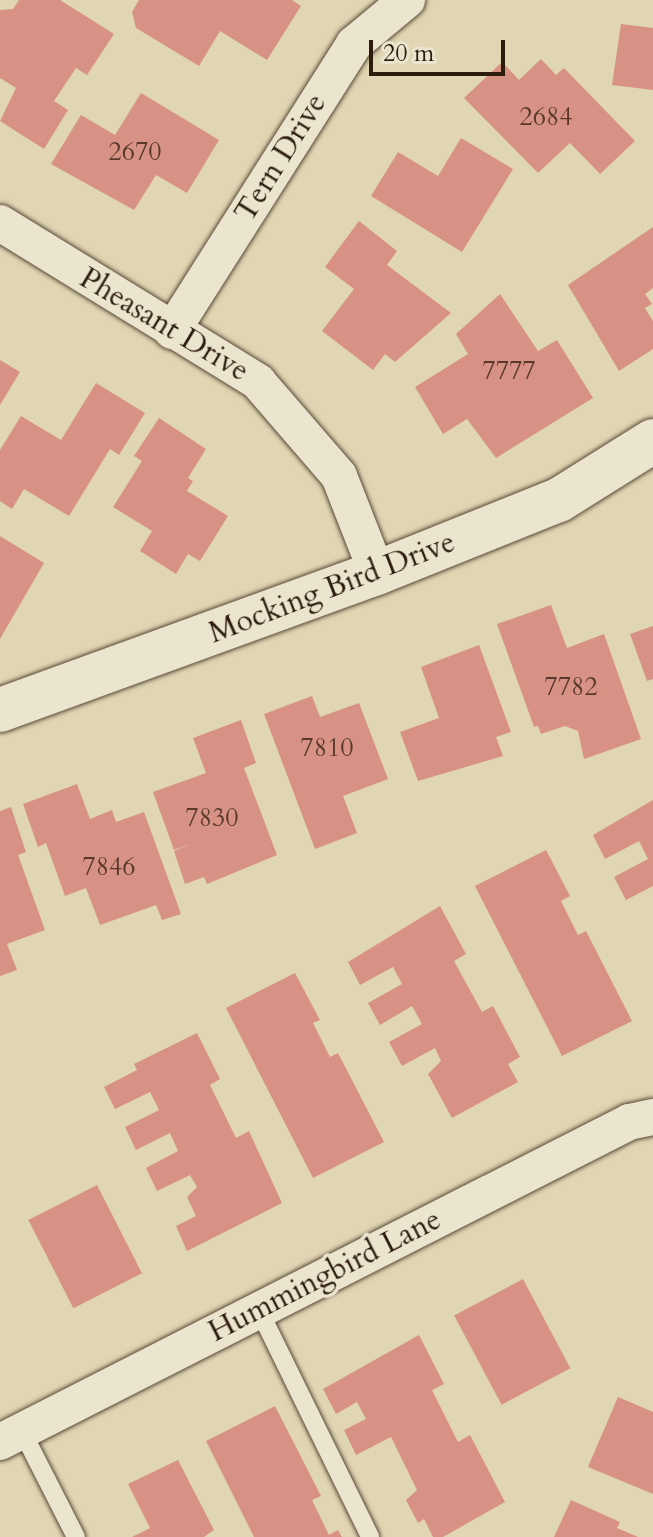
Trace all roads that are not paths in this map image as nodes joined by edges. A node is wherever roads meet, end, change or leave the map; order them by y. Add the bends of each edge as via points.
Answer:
1 (407, 0) edge
2 (0, 223) edge
3 (172, 331) junction
4 (653, 441) edge
5 (377, 573) junction
6 (0, 710) edge
7 (653, 1117) edge
8 (259, 1310) junction
9 (11, 1436) edge
10 (76, 1537) edge
11 (370, 1537) edge

1 - 3 street, Tern Drive via 354,44
2 - 3 street, Pheasant Drive
3 - 5 street, Pheasant Drive via 258,382 339,476
4 - 5 street, Mocking Bird Drive via 559,500
5 - 6 street, Mocking Bird Drive
7 - 8 street, Hummingbird Lane via 629,1122
8 - 9 street, Hummingbird Lane
8 - 11 lane
9 - 10 lane

